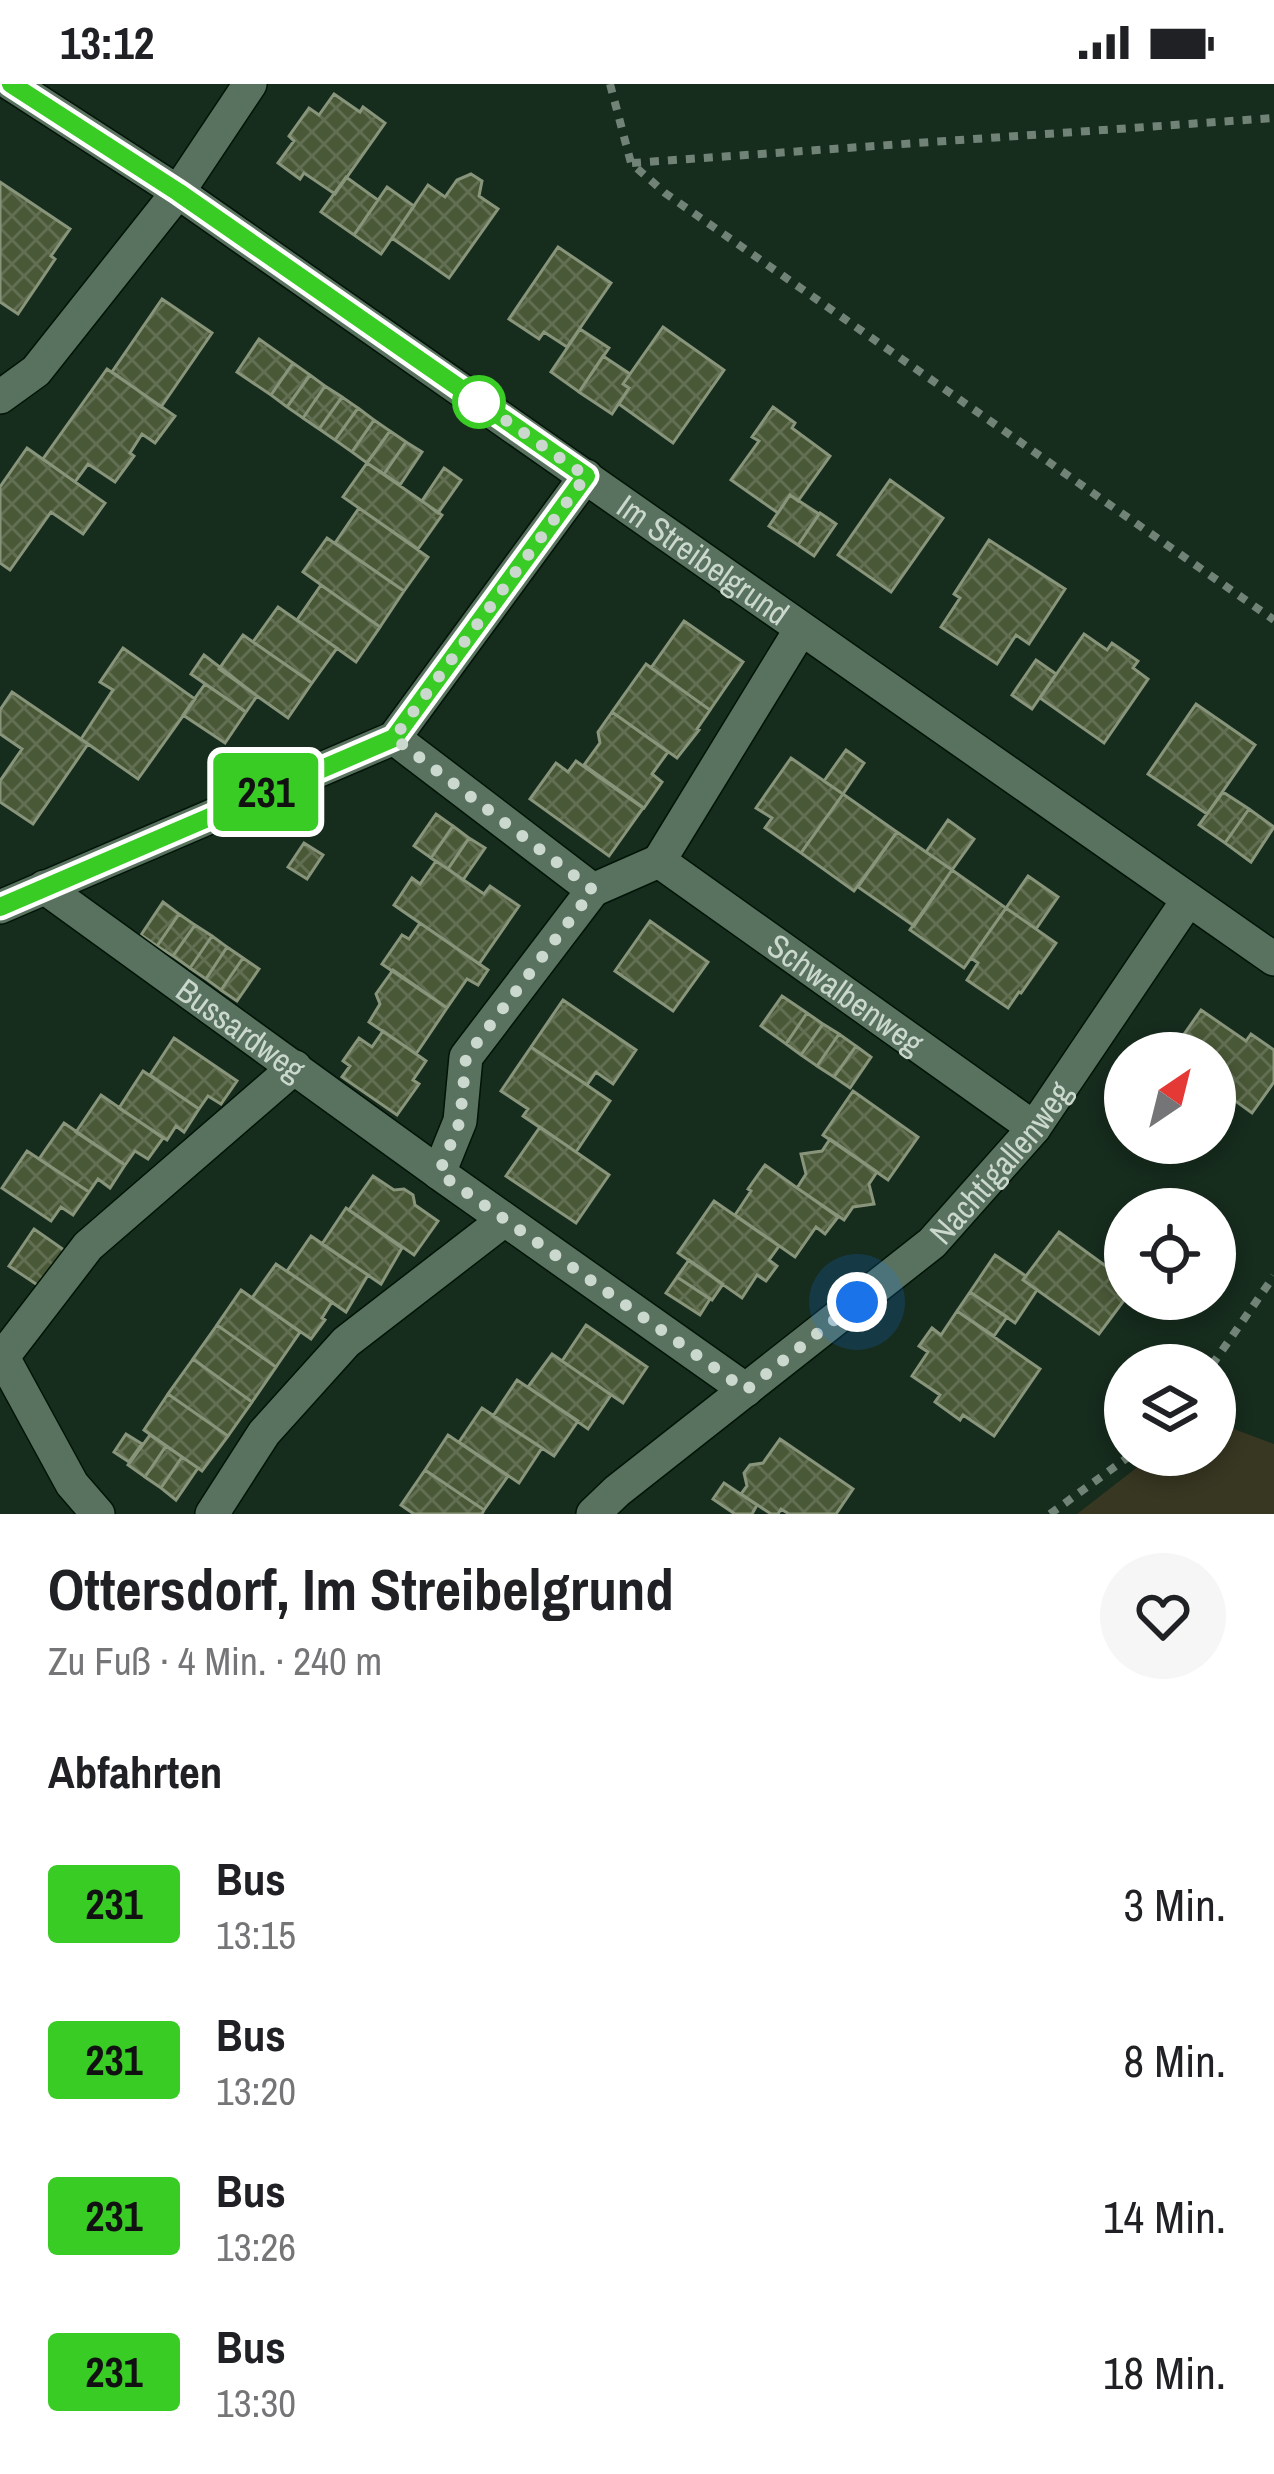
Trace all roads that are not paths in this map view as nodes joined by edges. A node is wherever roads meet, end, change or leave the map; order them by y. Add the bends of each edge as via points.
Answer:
1 (11, 84) edge
2 (250, 84) edge
3 (178, 192) junction
4 (0, 397) edge
5 (586, 476) junction
6 (801, 629) junction
7 (394, 738) junction
8 (659, 861) junction
9 (44, 887) junction
10 (593, 890) junction
11 (1188, 900) junction
12 (0, 907) edge
13 (1274, 959) edge
14 (295, 1067) junction
15 (1034, 1128) junction
16 (439, 1173) junction
17 (504, 1220) junction
18 (1, 1355) edge
19 (746, 1390) junction
20 (98, 1514) edge
21 (212, 1514) edge
22 (592, 1514) edge

1 - 3 street, Im Streibelgrund
2 - 3 street
3 - 4 street via 36,371
3 - 5 street, Im Streibelgrund
5 - 6 street, Im Streibelgrund
5 - 7 street
6 - 8 street
6 - 11 street, Im Streibelgrund
7 - 9 street
7 - 10 street
8 - 10 street
8 - 15 street, Schwalbenweg
9 - 12 street
9 - 14 street, Bussardweg
10 - 16 street via 466,1057 460,1121
11 - 13 street, Im Streibelgrund
11 - 15 street, Nachtigallenweg
14 - 16 street, Bussardweg
14 - 18 street via 88,1246
15 - 19 street, Nachtigallenweg via 932,1243
16 - 17 street, Bussardweg
17 - 19 street, Bussardweg
17 - 21 street via 346,1342 264,1433
18 - 20 street via 72,1484
19 - 22 street, Nachtigallenweg

